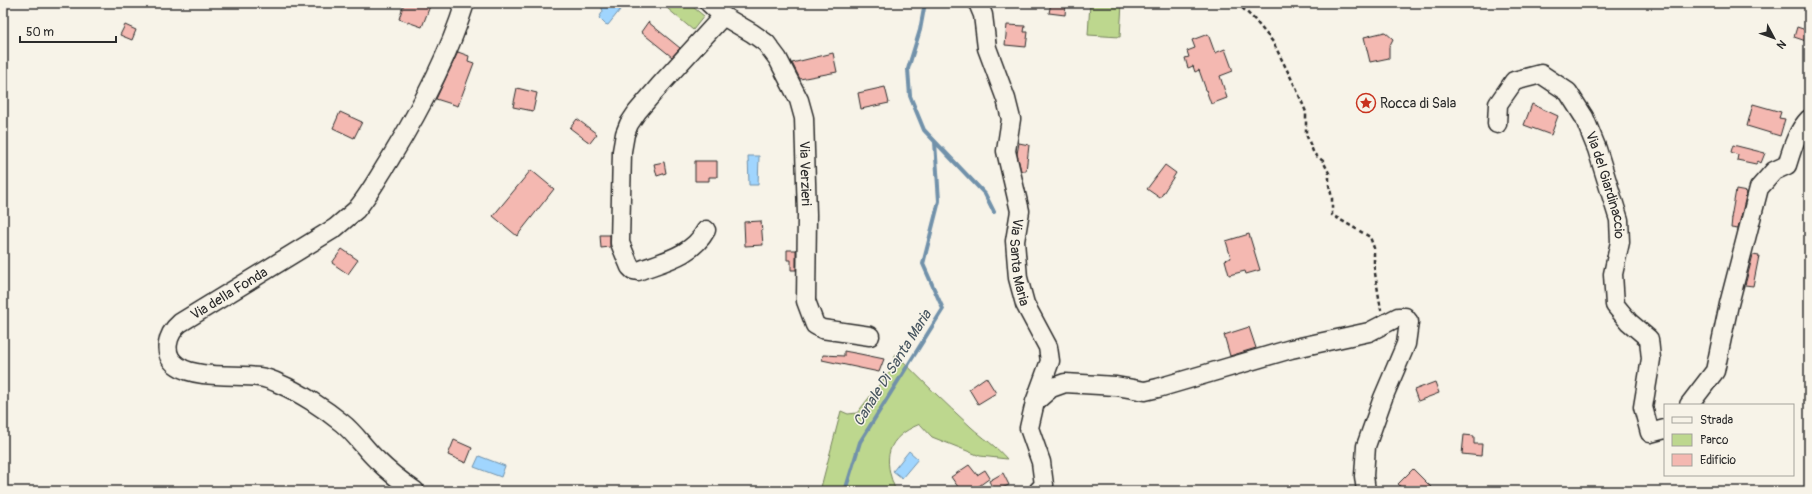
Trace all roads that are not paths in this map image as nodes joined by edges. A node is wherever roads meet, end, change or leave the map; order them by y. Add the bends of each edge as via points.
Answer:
1 (466, 3) edge
2 (709, 3) edge
3 (978, 3) edge
4 (723, 16) junction
5 (1809, 119) edge
6 (1497, 124) dead end
7 (706, 230) dead end
8 (870, 336) dead end
9 (1036, 402) junction
10 (1690, 404) edge
11 (1664, 429) edge
12 (415, 491) edge
13 (1038, 491) edge
14 (1366, 491) edge

1 - 12 street, Via della Fonda via 437,75 406,132 356,210 335,228 180,323 169,335 167,344 172,360 185,370 261,377 280,384 306,399 342,423 378,461
2 - 4 street, Via Verzieri
3 - 9 street, Via Santa Maria via 987,48 1006,99 1010,119 1006,151 1020,211 1015,241 1018,278 1025,304 1048,347 1050,361
4 - 7 street via 637,112 625,134 622,151 620,243 633,270 638,271 681,255 692,248
4 - 8 street, Via Verzieri via 766,43 778,59 799,100 804,118 806,301 815,325 822,329
5 - 10 street via 1795,142 1787,165 1774,171 1759,188 1715,370
6 - 11 street, Via del Giardinaccio via 1498,104 1514,80 1541,74 1568,92 1584,117 1619,220 1620,242 1613,274 1615,305 1629,322 1649,339 1651,359 1643,407 1650,433
9 - 13 street, Via Santa Maria via 1029,428 1042,462 1044,485
9 - 14 street via 1051,388 1065,383 1116,386 1145,391 1291,349 1369,332 1398,317 1405,317 1409,322 1406,344 1366,446

